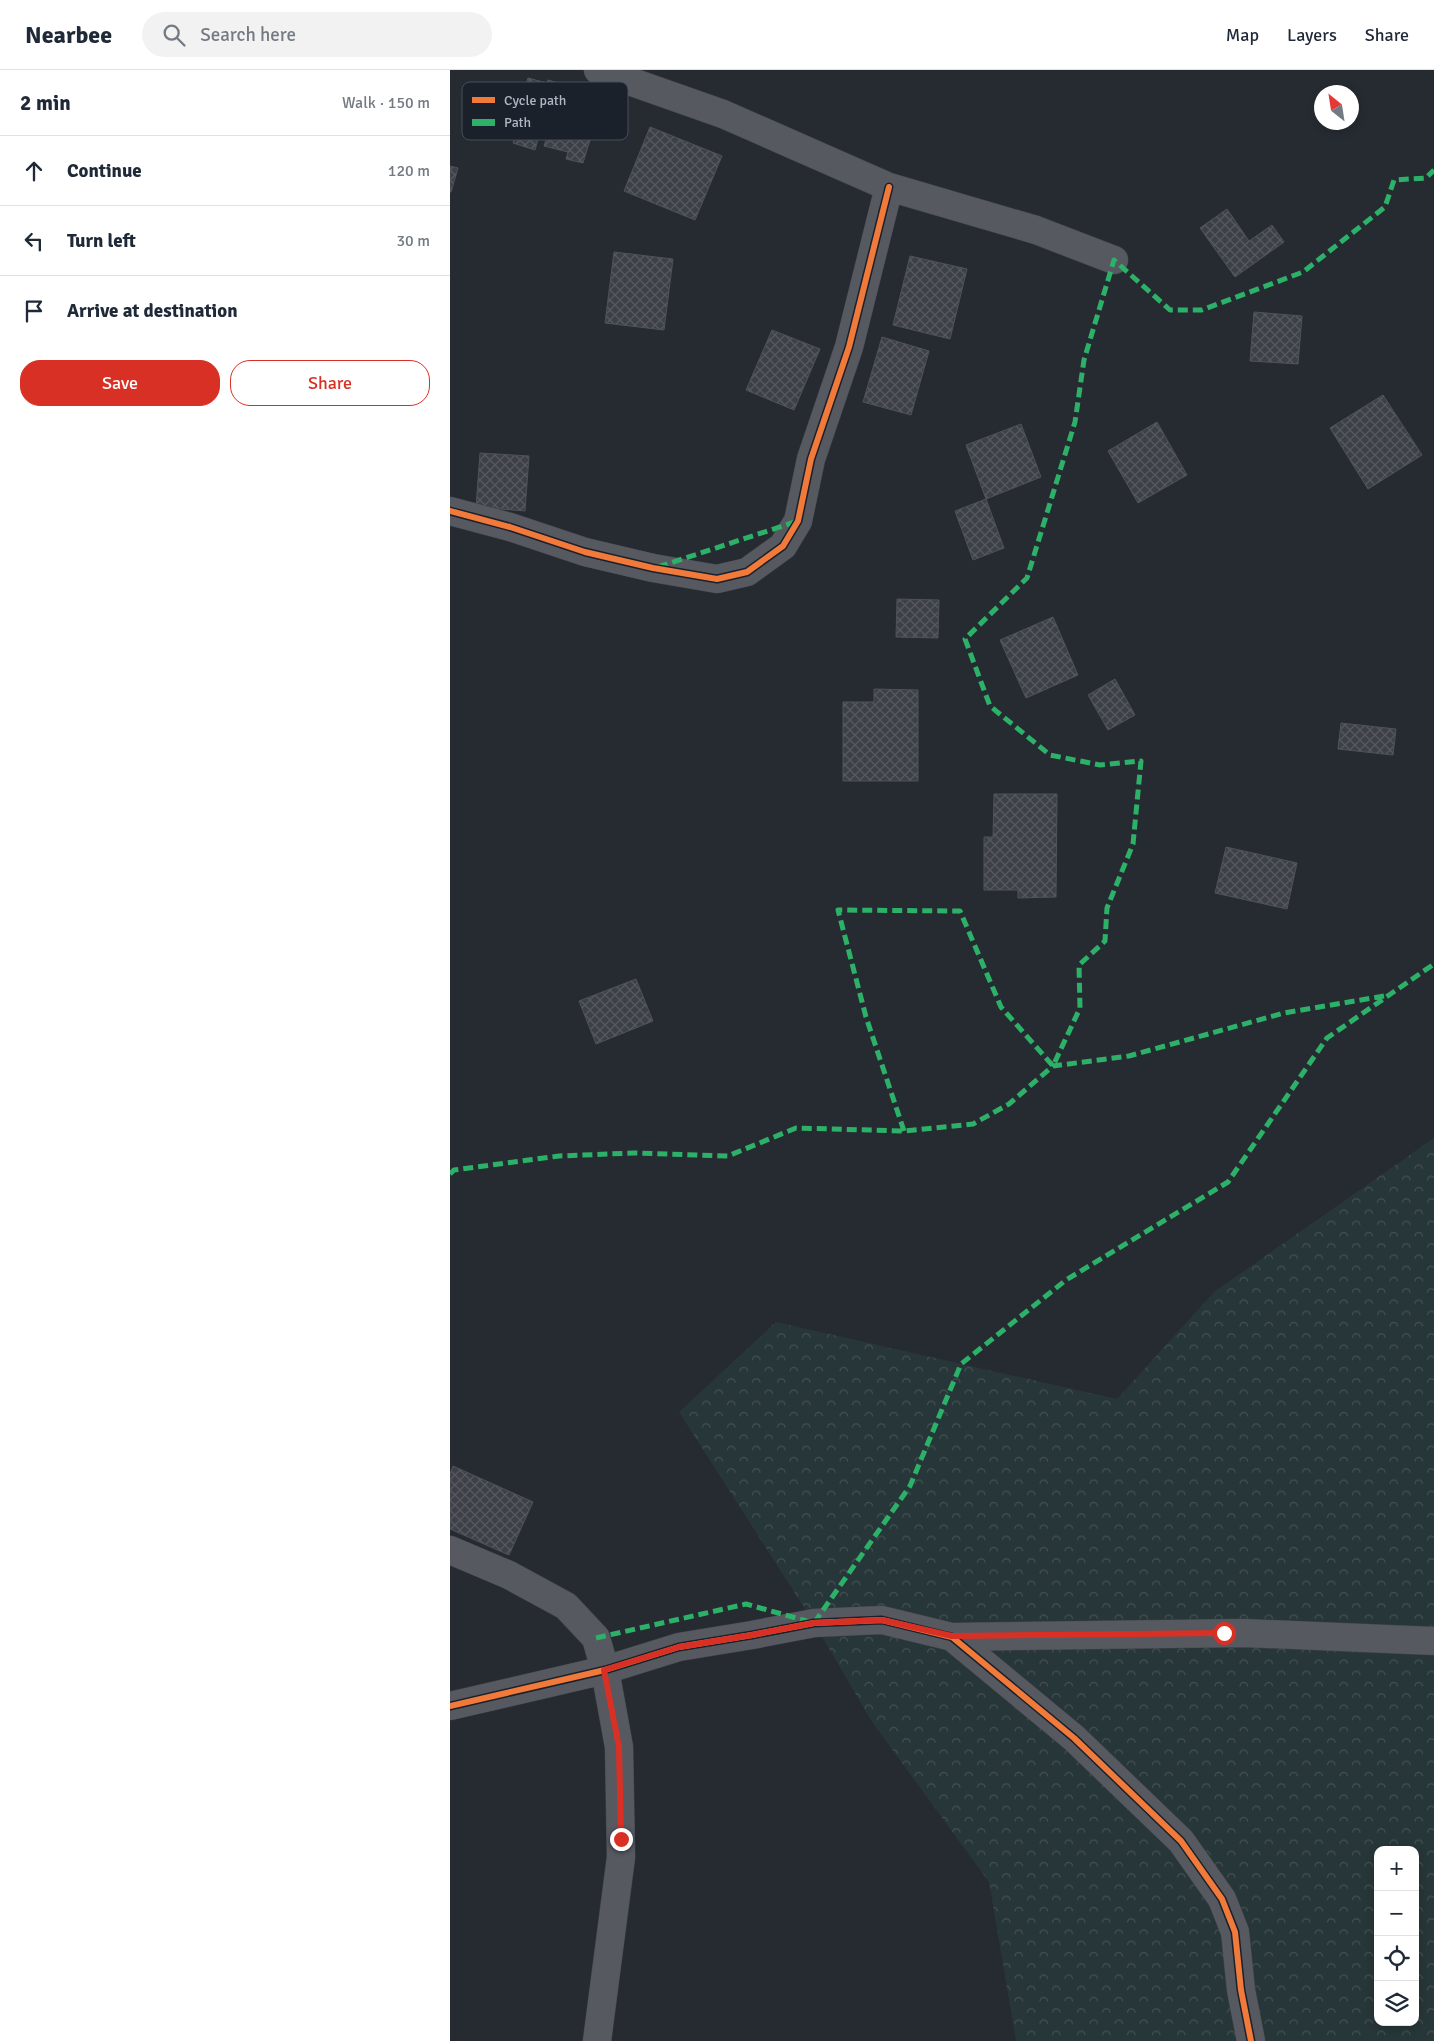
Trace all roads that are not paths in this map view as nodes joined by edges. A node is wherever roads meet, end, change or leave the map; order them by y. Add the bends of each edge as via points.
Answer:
1 (598, 70) edge
2 (889, 187) junction
3 (1114, 260) dead end
4 (450, 511) edge
5 (450, 1550) edge
6 (952, 1636) junction
7 (1434, 1641) edge
8 (604, 1670) junction
9 (450, 1706) edge
10 (597, 2041) edge
11 (1251, 2041) edge

1 - 2 street via 723,114
2 - 3 street via 1036,230
2 - 4 street via 849,347 811,459 798,521 783,546 747,572 716,579 585,552
5 - 8 street via 509,1575 566,1606 596,1638
6 - 7 street via 1244,1633
6 - 8 street via 882,1620 814,1623 679,1647
6 - 11 street via 1074,1738 1181,1841 1222,1899 1235,1932
8 - 9 street
8 - 10 street via 619,1747 622,1858

